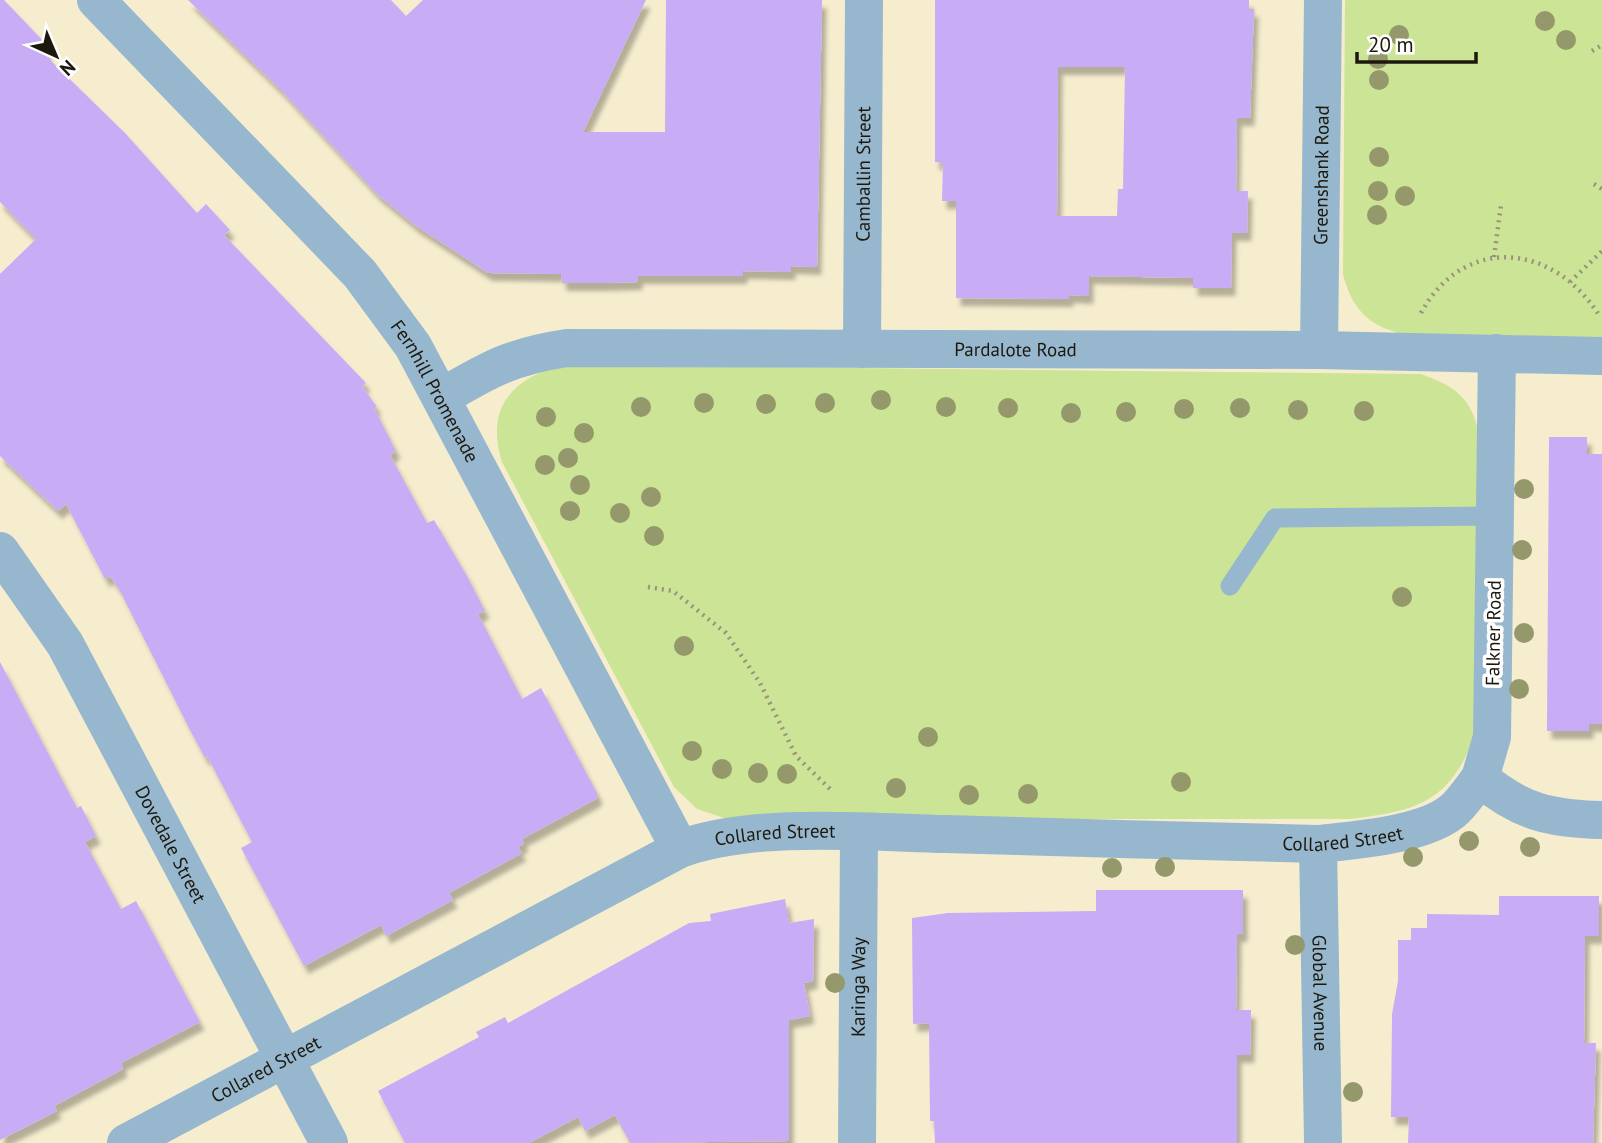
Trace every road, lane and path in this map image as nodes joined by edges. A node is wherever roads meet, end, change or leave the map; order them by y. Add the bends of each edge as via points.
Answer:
1 (96, 0) edge
2 (864, 0) edge
3 (1323, 0) edge
4 (1602, 45) edge
5 (1592, 51) dead end
6 (1594, 184) dead end
7 (1602, 189) edge
8 (1501, 205) dead end
9 (1602, 251) edge
10 (1494, 257) junction
11 (1570, 282) junction
12 (1599, 315) dead end
13 (1419, 316) dead end
14 (862, 349) junction
15 (1319, 350) junction
16 (1497, 353) junction
17 (1602, 356) edge
18 (442, 397) junction
19 (1495, 516) junction
20 (0, 551) edge
21 (1230, 586) dead end
22 (648, 587) dead end
23 (1480, 778) junction
24 (832, 791) dead end
25 (1602, 820) edge
26 (859, 832) junction
27 (1318, 844) junction
28 (680, 849) junction
29 (285, 1060) junction
30 (127, 1143) edge
31 (329, 1143) edge
32 (857, 1143) edge
33 (1323, 1143) edge

1 - 18 street, Fernhill Promenade via 360,274 413,345
2 - 14 street, Camballin Street
3 - 15 street, Greenshank Road
4 - 5 path
6 - 7 path
8 - 10 path
9 - 11 path
10 - 11 path via 1546,266
10 - 13 path via 1457,270 1434,291
11 - 12 path
14 - 15 street, Pardalote Road
14 - 18 street, Pardalote Road via 568,348 505,361
15 - 16 street, Pardalote Road
16 - 17 street, Pardalote Road
16 - 19 street, Falkner Road
18 - 28 street, Fernhill Promenade
19 - 21 lane via 1275,518
19 - 23 street, Falkner Road via 1492,737
20 - 29 street, Dovedale Street via 65,644
22 - 24 path via 673,591 726,633 760,683 796,756
23 - 25 street via 1499,794 1540,815
23 - 27 street, Collared Street via 1454,810 1415,829
26 - 27 street, Collared Street
26 - 28 street, Collared Street via 732,835
26 - 32 street, Karinga Way
27 - 33 street, Global Avenue
28 - 29 street, Collared Street
29 - 30 street, Collared Street
29 - 31 street, Dovedale Street

